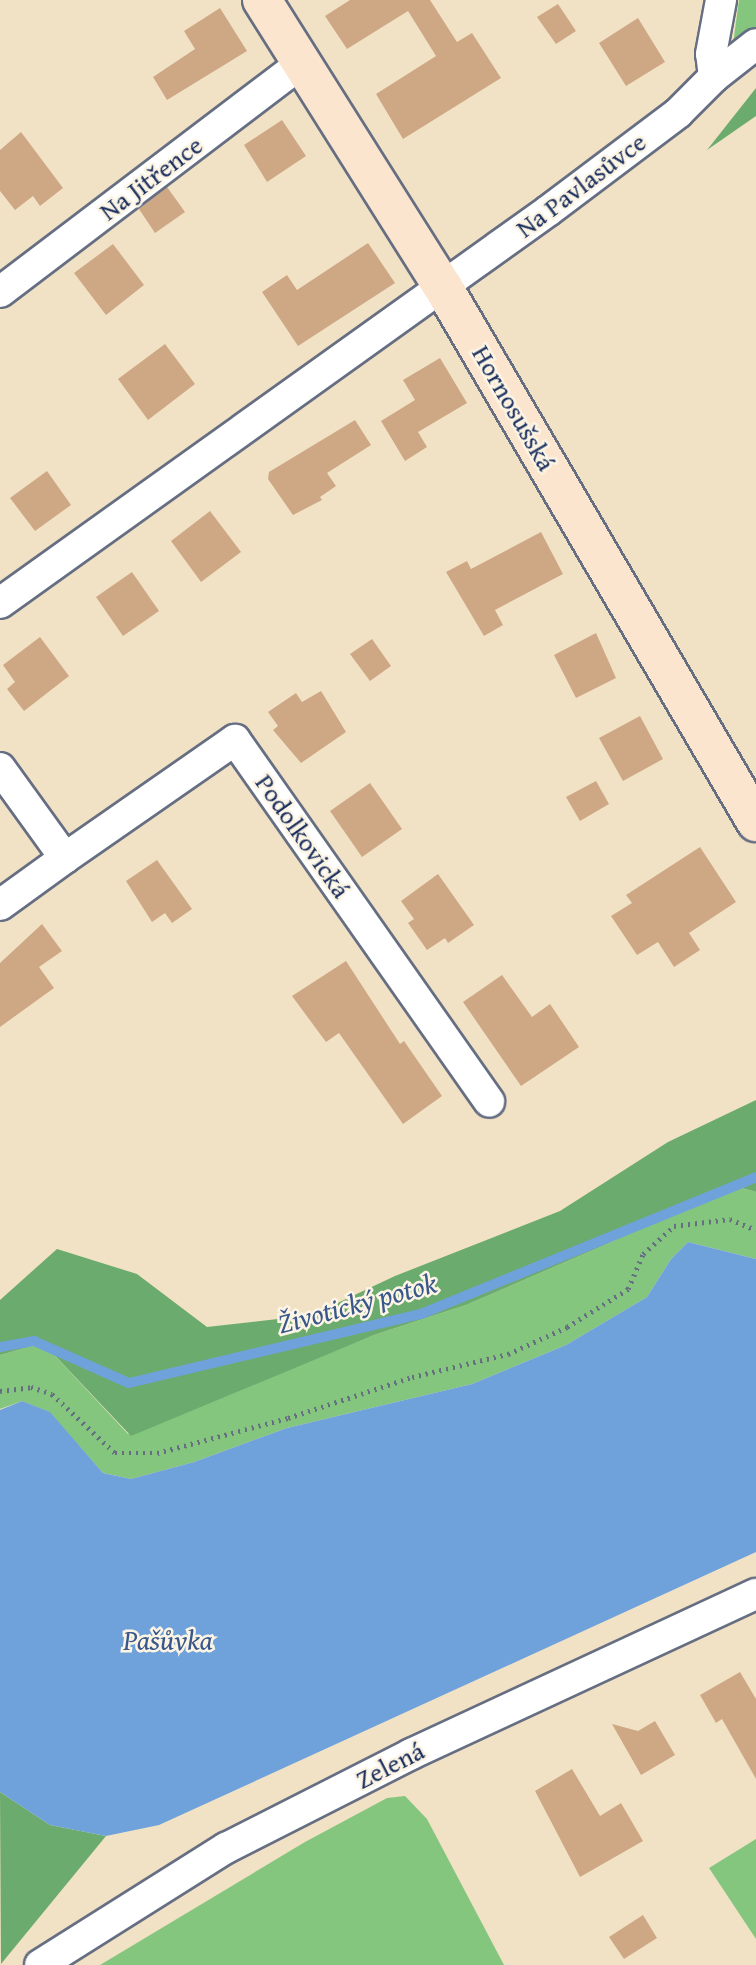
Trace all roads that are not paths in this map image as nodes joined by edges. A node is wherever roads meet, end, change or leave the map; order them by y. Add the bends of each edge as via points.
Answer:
1 (262, 0) edge
2 (720, 0) edge
3 (756, 44) edge
4 (302, 63) junction
5 (714, 77) junction
6 (443, 287) junction
7 (0, 292) edge
8 (0, 603) edge
9 (0, 768) edge
10 (756, 822) edge
11 (65, 858) junction
12 (0, 905) edge
13 (489, 1101) dead end
14 (756, 1594) edge
15 (40, 1965) edge

1 - 4 street, Hornosušská
2 - 5 street via 711,54
3 - 5 street, Na Pavlasůvce
4 - 6 street, Hornosušská
4 - 7 street, Na Jitřence
5 - 6 street, Na Pavlasůvce via 678,113
6 - 8 street
6 - 10 street, Hornosušská
9 - 11 street
11 - 12 street, Podolkovická
11 - 13 street, Podolkovická via 235,740
14 - 15 street, Zelená via 411,1754 226,1848

